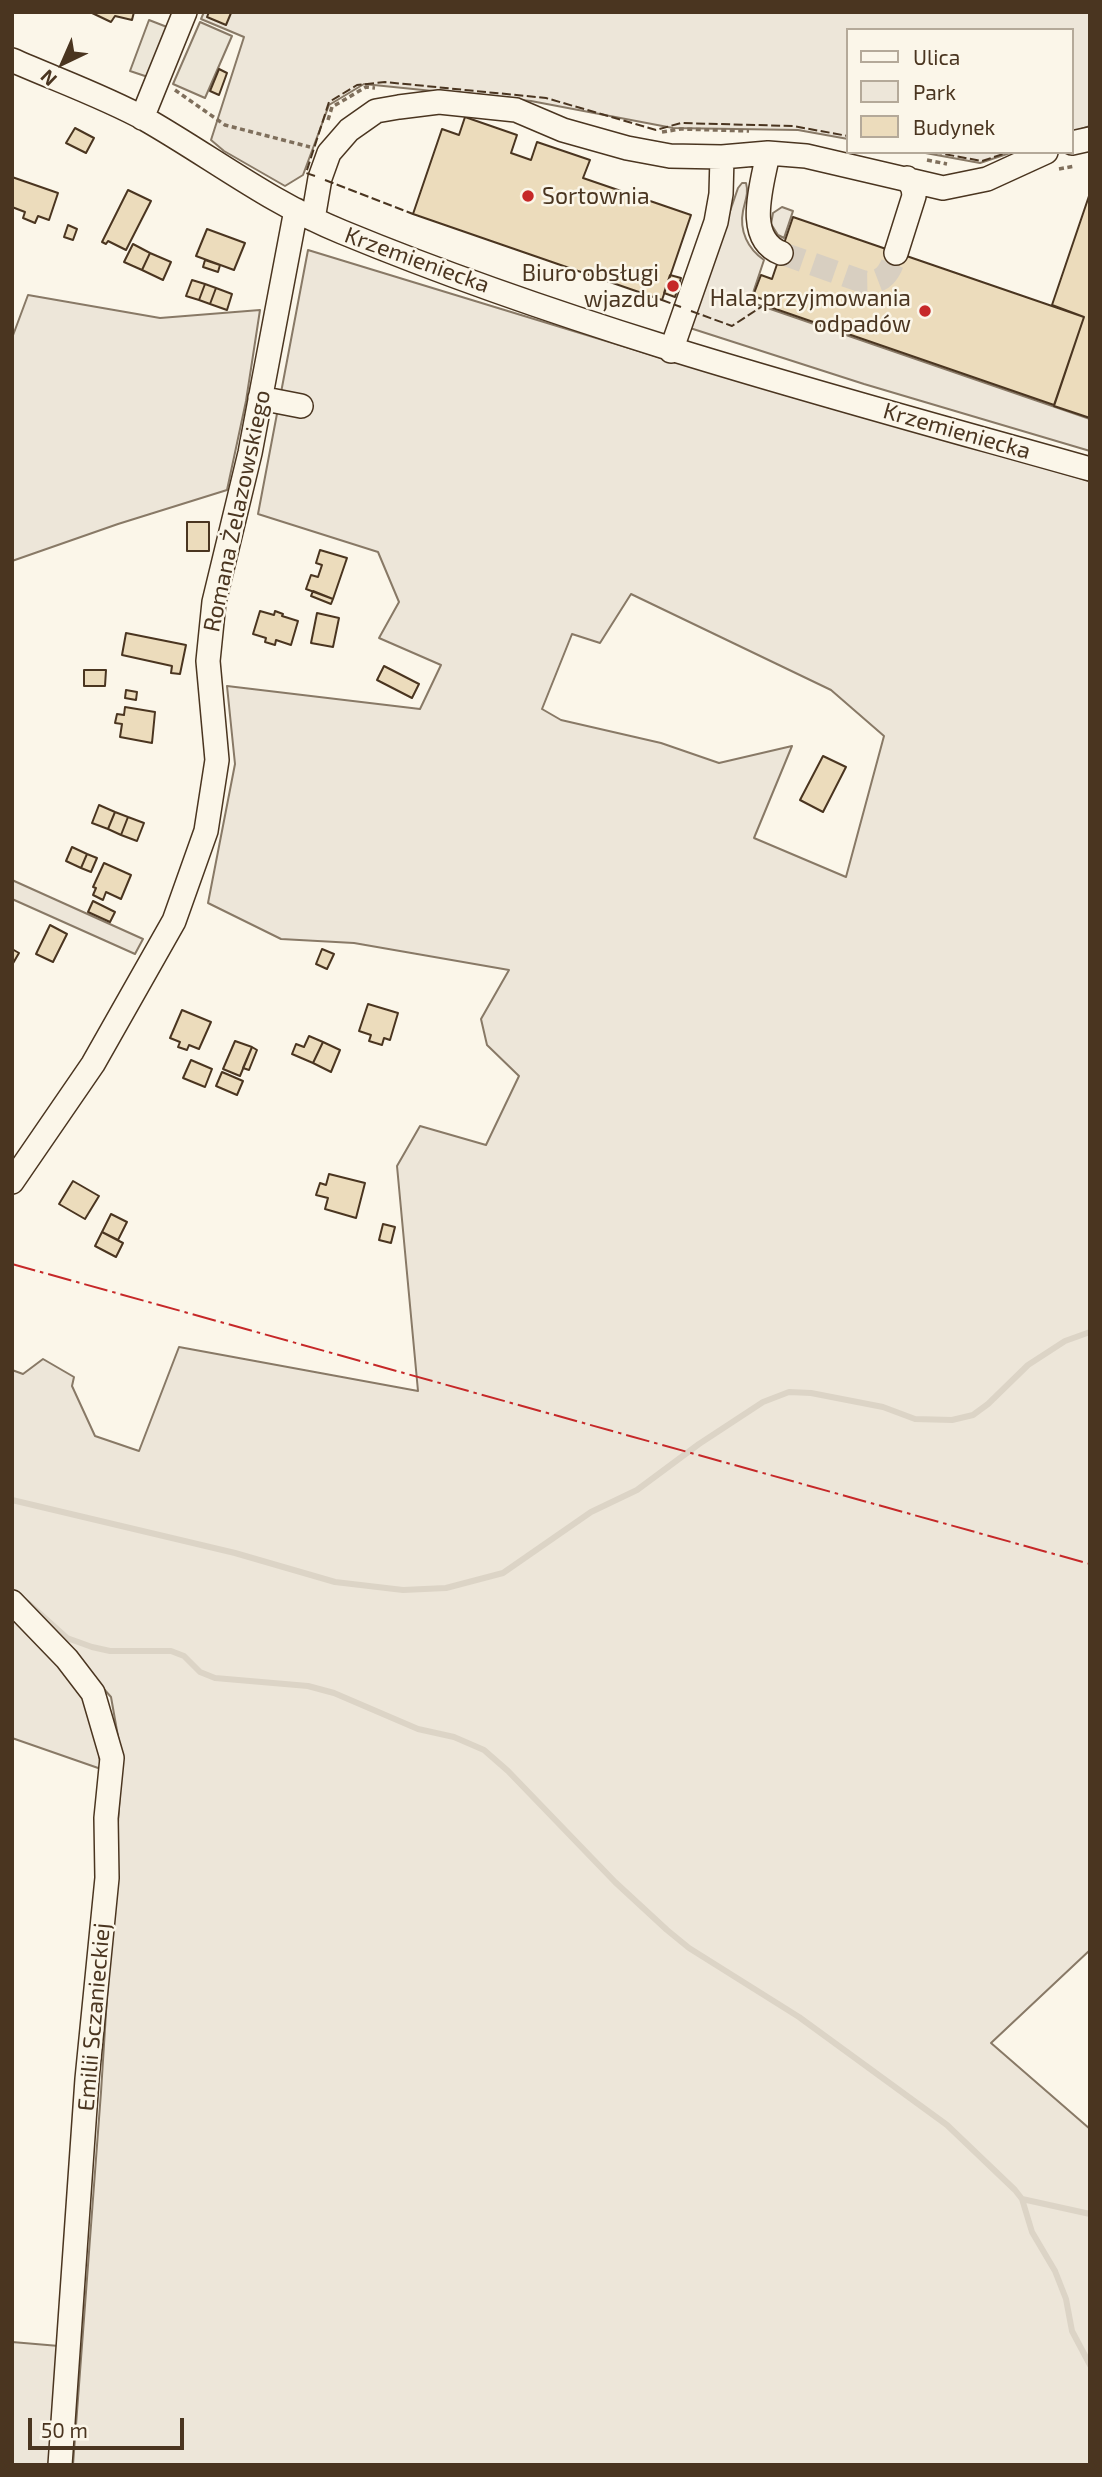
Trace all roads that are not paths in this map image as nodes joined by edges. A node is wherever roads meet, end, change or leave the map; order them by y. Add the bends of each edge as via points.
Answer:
1 (185, 12) edge
2 (12, 60) edge
3 (142, 118) junction
4 (768, 153) junction
5 (1041, 154) edge
6 (722, 157) junction
7 (907, 178) junction
8 (305, 214) junction
9 (781, 253) tunnel mouth
10 (896, 253) tunnel mouth
11 (671, 351) junction
12 (260, 398) junction
13 (302, 405) dead end
14 (1090, 469) edge
15 (12, 1182) edge
16 (12, 1602) edge
17 (60, 2465) edge

1 - 3 street
2 - 3 street, Krzemieniecka
3 - 8 street, Krzemieniecka
4 - 6 street, Romana Żelazowskiego
4 - 7 street, Romana Żelazowskiego via 806,156
4 - 9 street via 759,232
5 - 7 street, Romana Żelazowskiego via 986,179 943,188
6 - 8 street, Romana Żelazowskiego via 670,156 627,148 516,110 439,102 399,107 376,111 349,130 329,153
6 - 11 street via 716,222
7 - 10 street via 914,196
8 - 11 street, Krzemieniecka via 403,257
8 - 12 street, Romana Żelazowskiego
11 - 14 street, Krzemieniecka
12 - 13 street
12 - 15 street, Romana Żelazowskiego via 214,602 208,661 217,760 206,831 174,921 93,1064
16 - 17 street, Emilii Sczanieckiej via 68,1659 93,1693 112,1758 107,1878 87,2079

